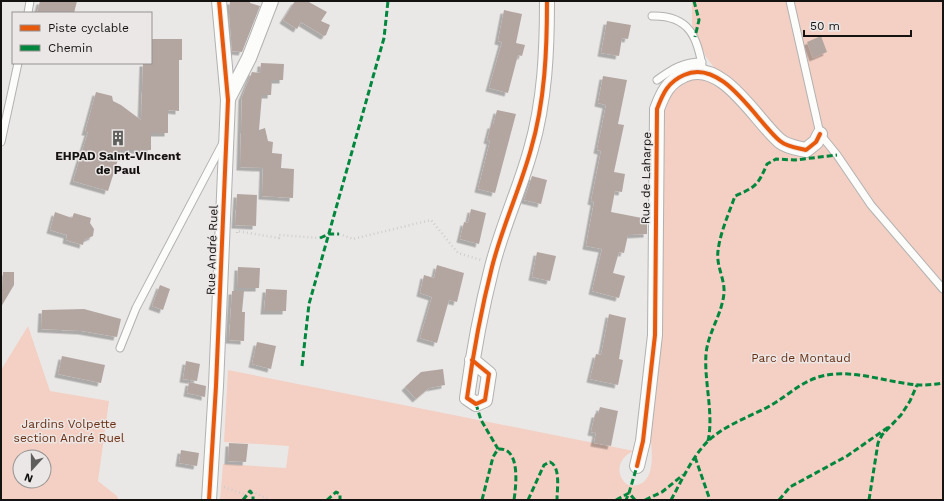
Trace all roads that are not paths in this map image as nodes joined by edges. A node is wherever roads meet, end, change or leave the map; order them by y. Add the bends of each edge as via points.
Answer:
1 (30, 1) edge
2 (219, 1) edge
3 (272, 1) edge
4 (547, 1) edge
5 (790, 1) edge
6 (28, 12) edge
7 (652, 16) dead end
8 (18, 64) edge
9 (702, 66) junction
10 (657, 80) dead end
11 (228, 100) junction
12 (820, 134) junction
13 (226, 137) junction
14 (1, 142) edge
15 (943, 289) edge
16 (120, 348) dead end
17 (472, 360) dead end
18 (637, 466) dead end
19 (209, 500) edge

1 - 6 lane
2 - 11 street, Rue André Ruel
3 - 11 street via 249,58
4 - 17 street via 547,42 536,126 531,149 493,263
5 - 12 lane
7 - 9 lane via 675,18 684,24 695,37
8 - 14 lane
9 - 10 lane via 687,62 678,65
9 - 12 street via 750,107 781,142 806,150 816,142
9 - 18 street, Rue de Laharpe via 675,79 664,90 657,109 655,335 643,440
11 - 13 street, Rue André Ruel
12 - 15 lane via 871,205
13 - 16 lane via 136,308
13 - 19 street, Rue André Ruel

